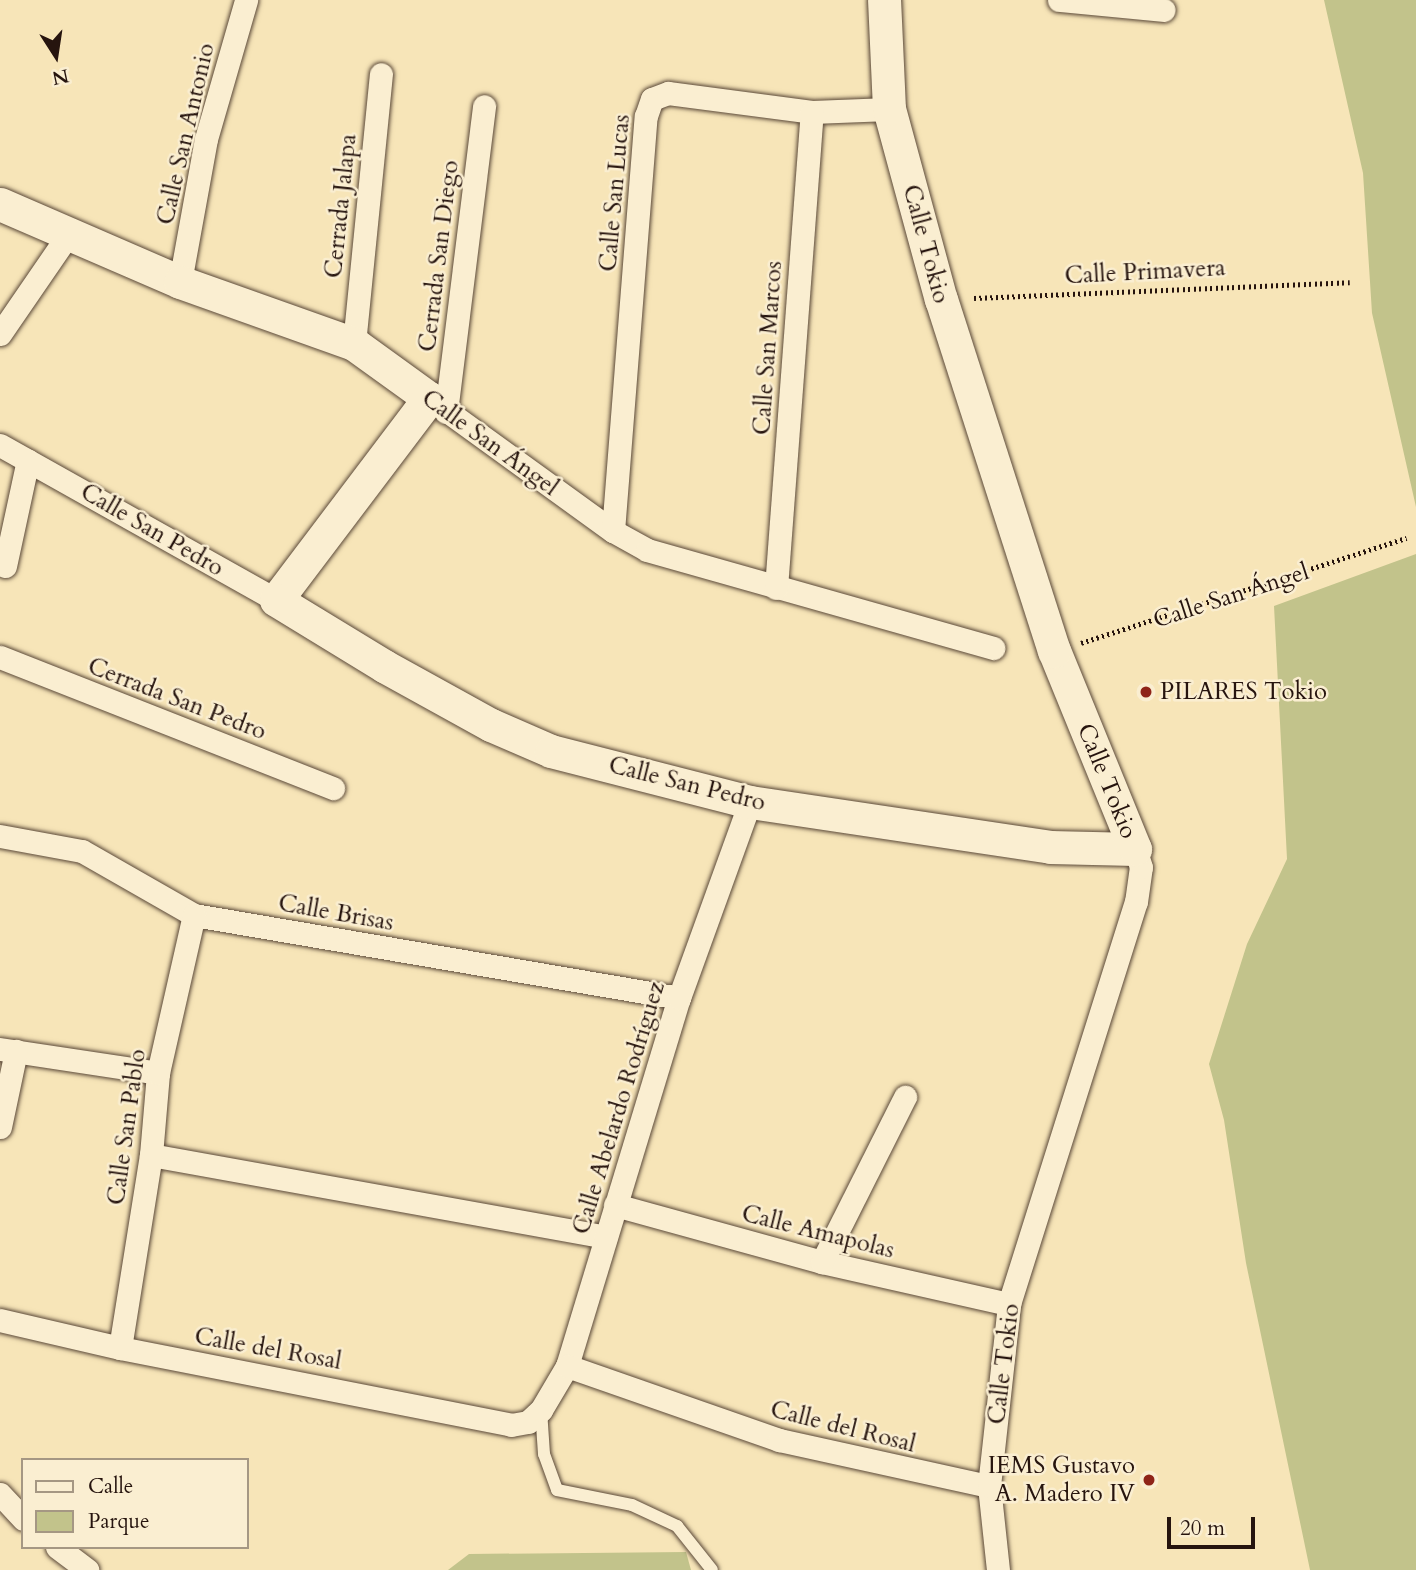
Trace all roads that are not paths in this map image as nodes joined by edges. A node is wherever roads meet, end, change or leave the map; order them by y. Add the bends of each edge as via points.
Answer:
1 (246, 0) edge
2 (884, 0) edge
3 (1059, 0) edge
4 (1164, 10) dead end
5 (381, 74) dead end
6 (484, 106) dead end
7 (889, 108) junction
8 (812, 112) junction
9 (0, 204) edge
10 (68, 235) junction
11 (180, 282) junction
12 (0, 334) edge
13 (354, 344) junction
14 (437, 405) junction
15 (0, 445) edge
16 (28, 460) junction
17 (614, 531) junction
18 (5, 566) dead end
19 (776, 588) junction
20 (276, 600) junction
21 (993, 648) dead end
22 (1, 658) edge
23 (333, 788) dead end
24 (750, 802) junction
25 (0, 836) edge
26 (1135, 849) junction
27 (194, 915) junction
28 (679, 998) junction
29 (8, 1050) edge
30 (158, 1073) junction
31 (905, 1097) dead end
32 (0, 1126) edge
33 (150, 1155) junction
34 (615, 1205) junction
35 (606, 1237) junction
36 (822, 1262) junction
37 (1009, 1304) junction
38 (0, 1320) edge
39 (120, 1349) junction
40 (567, 1366) junction
41 (535, 1416) junction
42 (989, 1486) junction
43 (0, 1494) edge
44 (21, 1517) edge
45 (60, 1549) edge
46 (87, 1570) edge
47 (712, 1570) edge
48 (998, 1570) edge

1 - 11 street, Calle San Antonio via 206,139
2 - 7 street, Calle Tokio
3 - 4 street
5 - 13 street, Cerrada Jalapa
6 - 14 street, Cerrada San Diego
7 - 8 street, Calle San Lucas
7 - 26 street, Calle Tokio via 941,300 1054,651
8 - 17 street, Calle San Lucas via 668,93 652,99 646,116
8 - 19 street, Calle San Marcos
9 - 10 street, Calle San Ángel
10 - 11 street, Calle San Ángel
10 - 12 street
11 - 13 street, Calle San Ángel
13 - 14 street, Calle San Ángel
14 - 17 street, Calle San Ángel
14 - 20 street
15 - 16 street, Calle San Pedro
16 - 18 street
16 - 20 street, Calle San Pedro
17 - 19 street, Calle San Ángel via 647,550
19 - 21 street, Calle San Ángel
20 - 24 street, Calle San Pedro via 491,725 551,751
22 - 23 street, Cerrada San Pedro
24 - 26 street, Calle San Pedro via 1050,847
24 - 28 street, Calle Abelardo Rodríguez
25 - 27 street, Calle Brisas via 82,850
26 - 37 street, Calle Tokio via 1140,867 1136,902
27 - 28 street, Calle Brisas
27 - 30 street, Calle San Pablo
28 - 34 street, Calle Abelardo Rodríguez
29 - 30 street
29 - 32 street
30 - 33 street, Calle San Pablo
31 - 36 street
33 - 35 street
33 - 39 street, Calle San Pablo
34 - 35 street, Calle Abelardo Rodríguez
34 - 36 street, Calle Amapolas
35 - 40 street, Calle Abelardo Rodríguez
36 - 37 street, Calle Amapolas
37 - 42 street, Calle Tokio
38 - 39 street, Calle del Rosal
39 - 41 street, Calle del Rosal via 511,1425
40 - 41 street, Calle Abelardo Rodríguez
40 - 42 street, Calle del Rosal via 779,1440
41 - 47 lane via 557,1490 632,1504 677,1526
42 - 48 street, Calle Tokio
43 - 44 street
45 - 46 street

